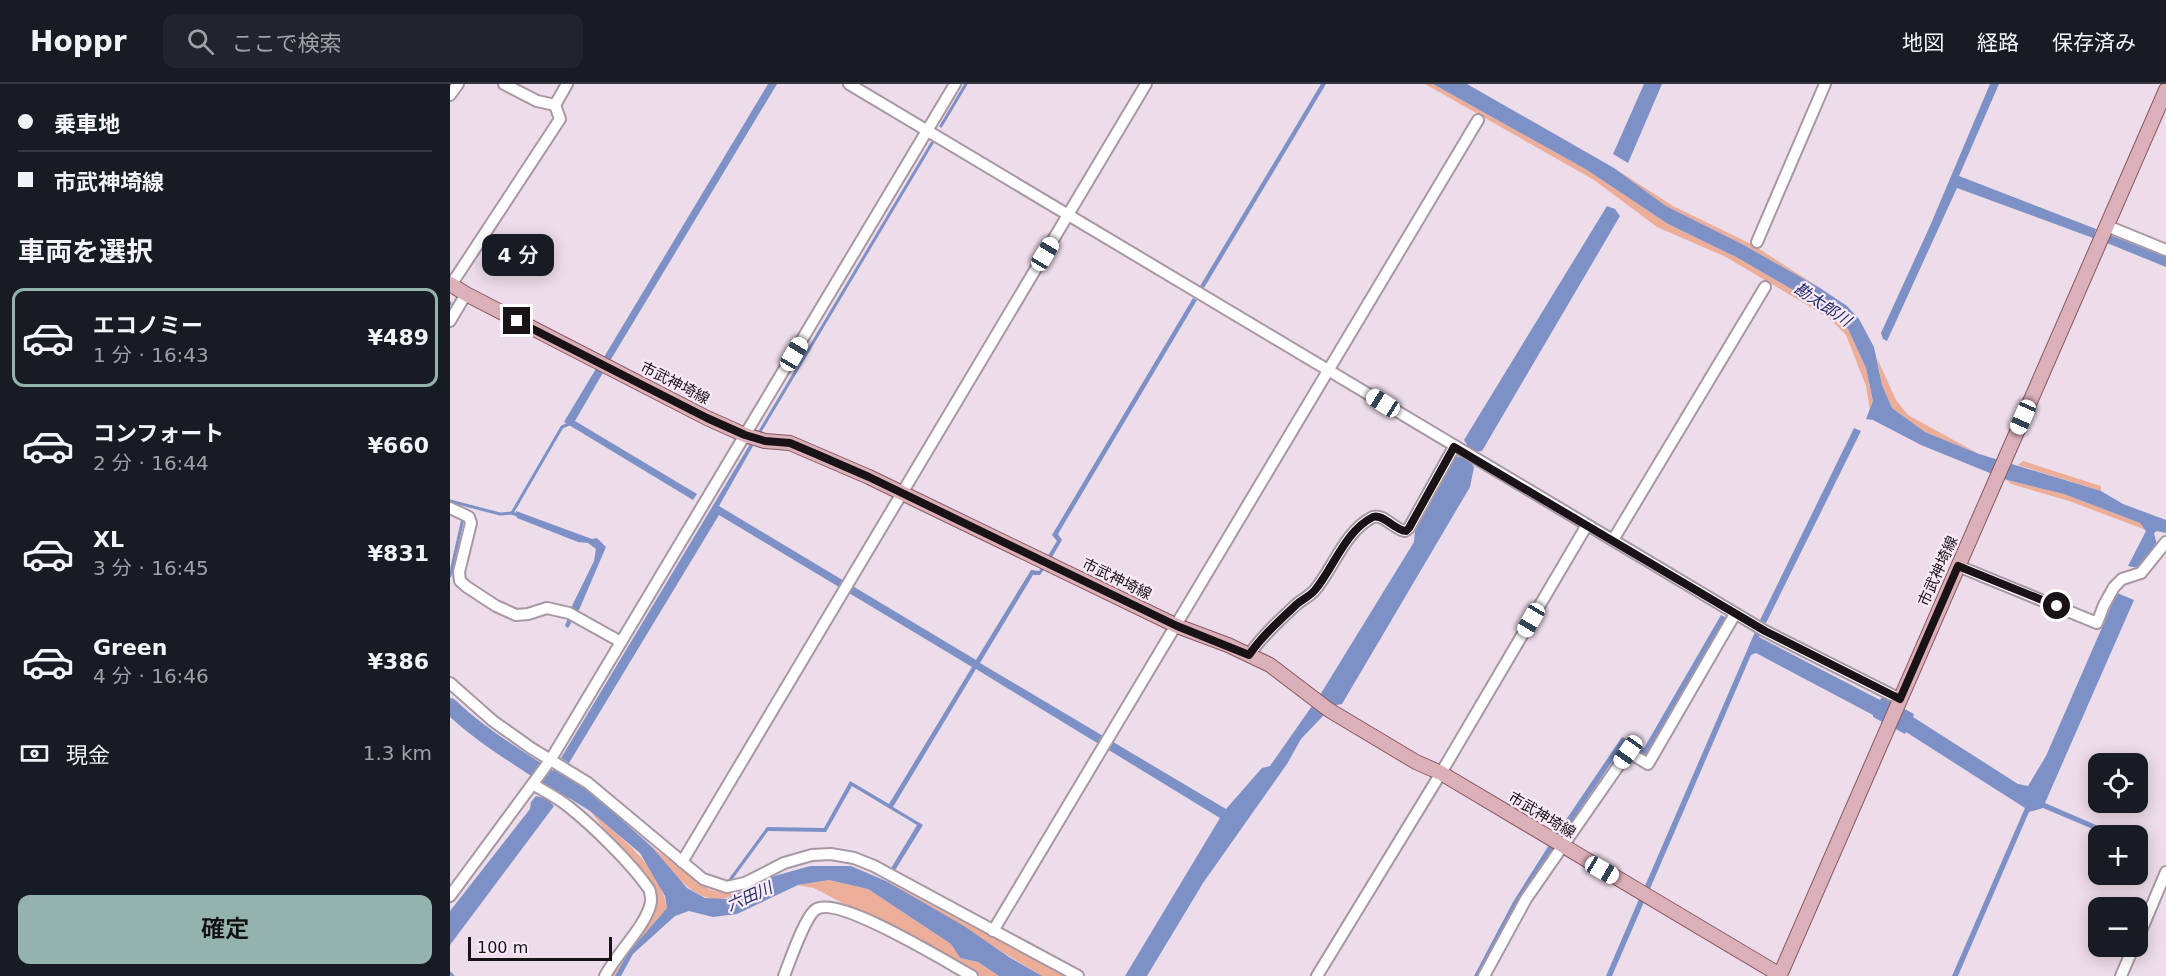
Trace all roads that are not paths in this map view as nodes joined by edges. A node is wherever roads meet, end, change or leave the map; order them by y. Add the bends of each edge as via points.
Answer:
1 (458, 84) edge
2 (504, 84) edge
3 (567, 84) edge
4 (849, 84) edge
5 (955, 84) edge
6 (1146, 84) edge
7 (1825, 84) edge
8 (2166, 90) edge
9 (450, 95) edge
10 (555, 105) junction
11 (1478, 120) dead end
12 (928, 131) junction
13 (1068, 214) junction
14 (2107, 226) junction
15 (1757, 242) dead end
16 (2166, 250) edge
17 (451, 285) edge
18 (1765, 287) dead end
19 (466, 294) junction
20 (450, 321) edge
21 (1329, 370) junction
22 (745, 435) junction
23 (1464, 453) junction
24 (902, 494) junction
25 (450, 508) edge
26 (1587, 525) junction
27 (1613, 540) junction
28 (2166, 542) edge
29 (1958, 566) junction
30 (1735, 614) junction
31 (1177, 626) junction
32 (621, 642) junction
33 (1249, 655) junction
34 (450, 683) edge
35 (1899, 701) junction
36 (551, 759) junction
37 (1441, 773) junction
38 (534, 785) junction
39 (1563, 847) junction
40 (682, 862) junction
41 (2166, 872) edge
42 (450, 896) edge
43 (2148, 914) edge
44 (993, 931) junction
45 (2129, 957) edge
46 (605, 976) edge
47 (783, 976) edge
48 (972, 976) edge
49 (1078, 976) edge
50 (1317, 976) edge
51 (1484, 976) edge
52 (1780, 976) edge
53 (2121, 976) edge

1 - 9 street
2 - 10 street via 537,101
3 - 10 street
4 - 12 street
5 - 12 street
6 - 13 street
7 - 15 street
8 - 14 main road, 市武神埼線
10 - 17 street via 560,119
11 - 21 street
12 - 13 street
12 - 22 street
13 - 21 street
13 - 24 street
14 - 16 street
14 - 29 main road, 市武神埼線
17 - 19 main road, 市武神埼線
18 - 27 street
19 - 20 street
19 - 22 main road, 市武神埼線
21 - 23 street
21 - 31 street
22 - 24 main road, 市武神埼線 via 790,443
22 - 32 street
23 - 26 street
23 - 33 street via 1406,531 1374,516 1354,532 1314,591 1259,640
24 - 31 main road, 市武神埼線
24 - 40 street
25 - 32 street via 469,517 471,523 459,572 467,587 516,615 547,608 573,614
26 - 27 street
26 - 37 street
27 - 30 street
28 - 29 street via 2141,573 2122,579 2114,587 2097,623
29 - 35 main road, 市武神埼線
30 - 35 street
30 - 39 street via 1648,764 1628,752
31 - 33 main road, 市武神埼線
31 - 44 street
32 - 36 street
33 - 37 main road, 市武神埼線 via 1278,671 1329,710
34 - 36 street via 493,721
35 - 52 main road, 市武神埼線
36 - 38 street
36 - 40 street via 588,783
37 - 39 main road, 市武神埼線
37 - 50 street
38 - 42 street
38 - 46 street via 583,819 650,891 647,914
39 - 51 street via 1526,899
39 - 52 main road, 市武神埼線
40 - 44 street via 703,879 727,887 812,855 854,858
41 - 43 street
44 - 49 street
45 - 53 street
47 - 48 street via 809,918 824,906 860,915

